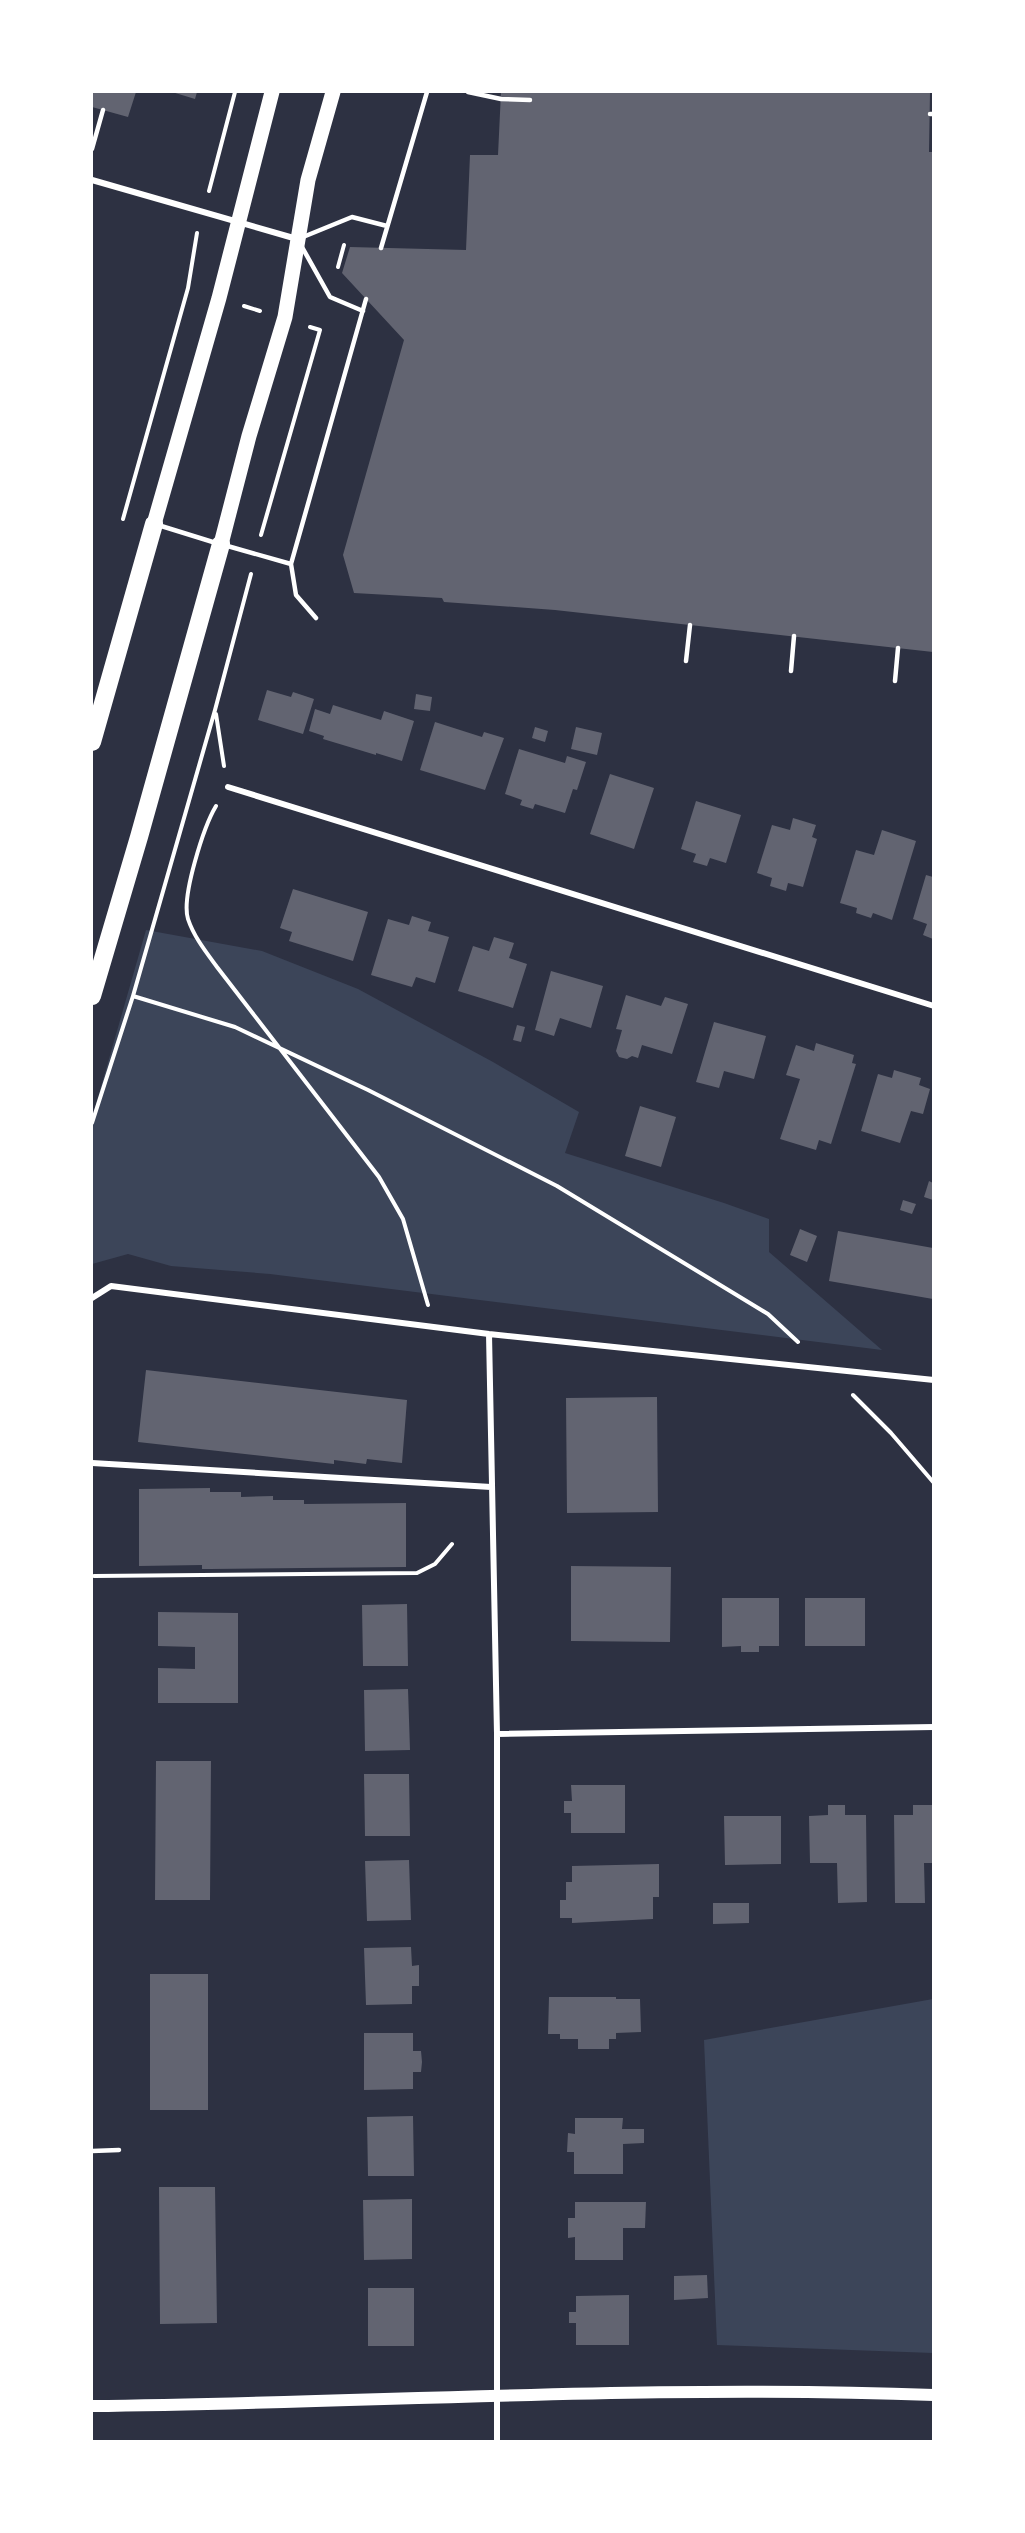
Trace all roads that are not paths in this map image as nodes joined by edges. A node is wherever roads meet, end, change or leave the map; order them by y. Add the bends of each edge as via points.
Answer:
1 (272, 92) edge
2 (333, 92) edge
3 (427, 92) edge
4 (468, 92) edge
5 (530, 100) dead end
6 (103, 110) dead end
7 (92, 149) edge
8 (92, 180) edge
9 (239, 222) junction
10 (387, 226) junction
11 (298, 239) junction
12 (381, 248) dead end
13 (366, 299) dead end
14 (363, 310) junction
15 (154, 524) junction
16 (221, 544) junction
17 (291, 564) junction
18 (316, 618) dead end
19 (690, 625) dead end
20 (794, 636) dead end
21 (898, 648) dead end
22 (686, 661) dead end
23 (791, 671) dead end
24 (895, 681) dead end
25 (92, 742) edge
26 (228, 787) road end
27 (92, 996) edge
28 (933, 1006) edge
29 (92, 1298) edge
30 (489, 1334) junction
31 (933, 1380) edge
32 (92, 1463) edge
33 (491, 1487) junction
34 (933, 1726) edge
35 (497, 1734) junction
36 (119, 2150) dead end
37 (92, 2151) edge
38 (497, 2395) junction
39 (933, 2395) edge
40 (92, 2406) edge
41 (497, 2442) edge

1 - 9 main road
2 - 11 main road via 308,180
3 - 10 lane
4 - 5 lane
6 - 7 lane
8 - 9 street
9 - 11 street
9 - 15 main road
10 - 11 lane via 352,217
10 - 12 lane
11 - 14 lane via 330,297
11 - 16 main road via 284,319
13 - 14 lane
14 - 17 lane
15 - 16 lane
15 - 25 highway
16 - 17 lane
16 - 27 highway
17 - 18 lane via 296,595
19 - 22 lane
20 - 23 lane
21 - 24 lane
26 - 28 street
29 - 30 street via 111,1286
30 - 31 street
30 - 33 street
32 - 33 street
33 - 35 street
34 - 35 street
35 - 38 street
36 - 37 lane
38 - 39 main road
38 - 40 main road
38 - 41 street

